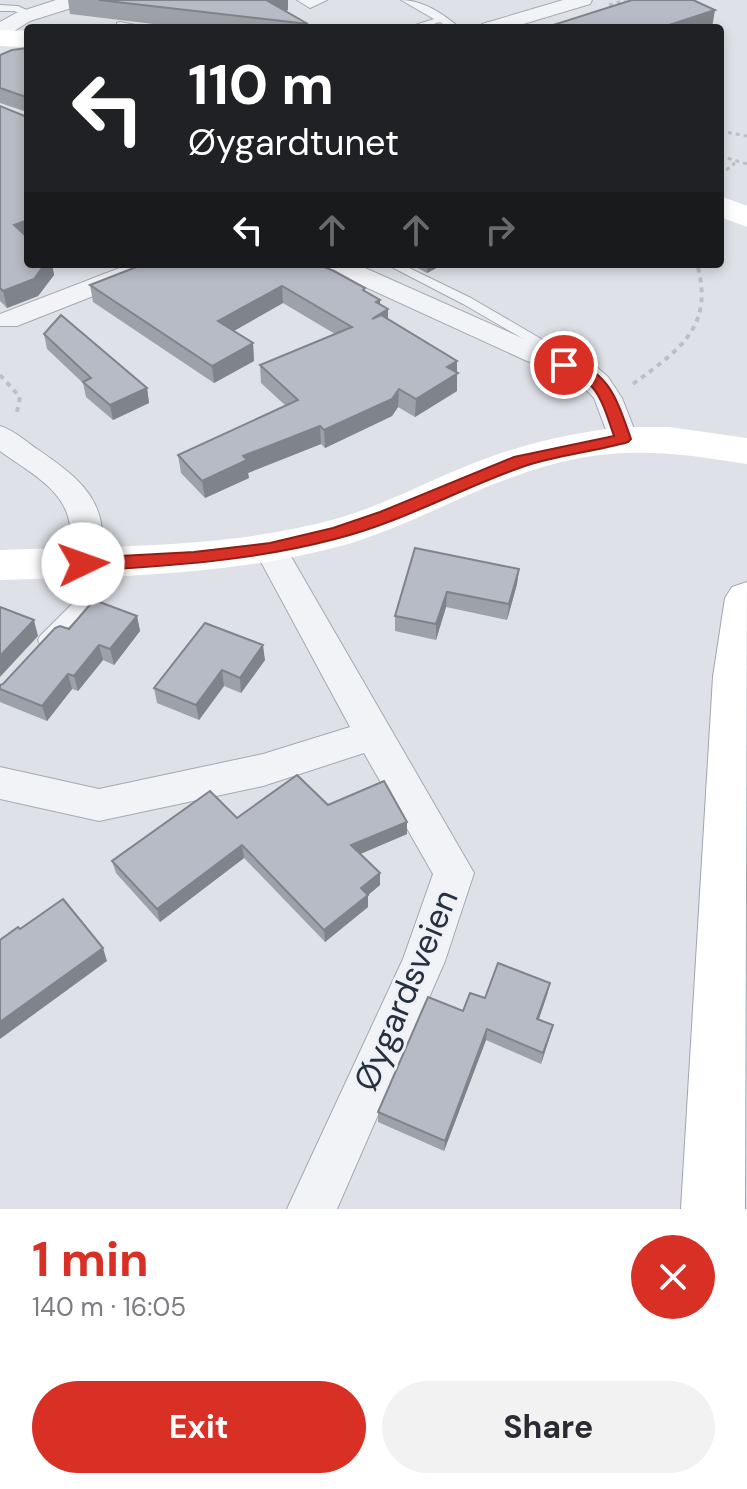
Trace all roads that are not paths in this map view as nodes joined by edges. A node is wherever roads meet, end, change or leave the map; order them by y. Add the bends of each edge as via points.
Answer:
1 (301, 0) edge
2 (323, 0) edge
3 (405, 0) edge
4 (583, 0) edge
5 (68, 1) edge
6 (0, 8) edge
7 (439, 20) junction
8 (34, 24) edge
9 (425, 24) edge
10 (447, 24) edge
11 (502, 24) edge
12 (21, 33) edge
13 (728, 176) edge
14 (747, 197) edge
15 (724, 207) edge
16 (747, 218) edge
17 (143, 268) edge
18 (344, 268) edge
19 (400, 268) edge
20 (8, 320) dead end
21 (581, 368) junction
22 (5, 437) edge
23 (623, 439) junction
24 (747, 451) edge
25 (270, 549) junction
26 (83, 564) junction
27 (0, 565) edge
28 (747, 598) edge
29 (80, 606) dead end
30 (29, 658) edge
31 (373, 735) junction
32 (0, 783) edge
33 (312, 1209) edge
34 (713, 1209) edge

1 - 2 lane via 310,5
3 - 7 lane
4 - 11 street
5 - 8 street
6 - 12 lane via 15,8
7 - 9 lane
7 - 10 lane
13 - 14 street
15 - 16 street
17 - 20 street
18 - 21 street via 537,355
19 - 21 lane via 575,360
21 - 23 street via 608,398
22 - 26 street via 74,494 84,509
23 - 24 street via 670,439
23 - 25 street via 520,461 374,520
25 - 26 street
25 - 31 street, Øygardsveien
26 - 27 street
28 - 34 street via 736,677
29 - 30 lane
31 - 32 street via 263,770 99,805
31 - 33 street, Øygardsveien via 454,873 424,961

